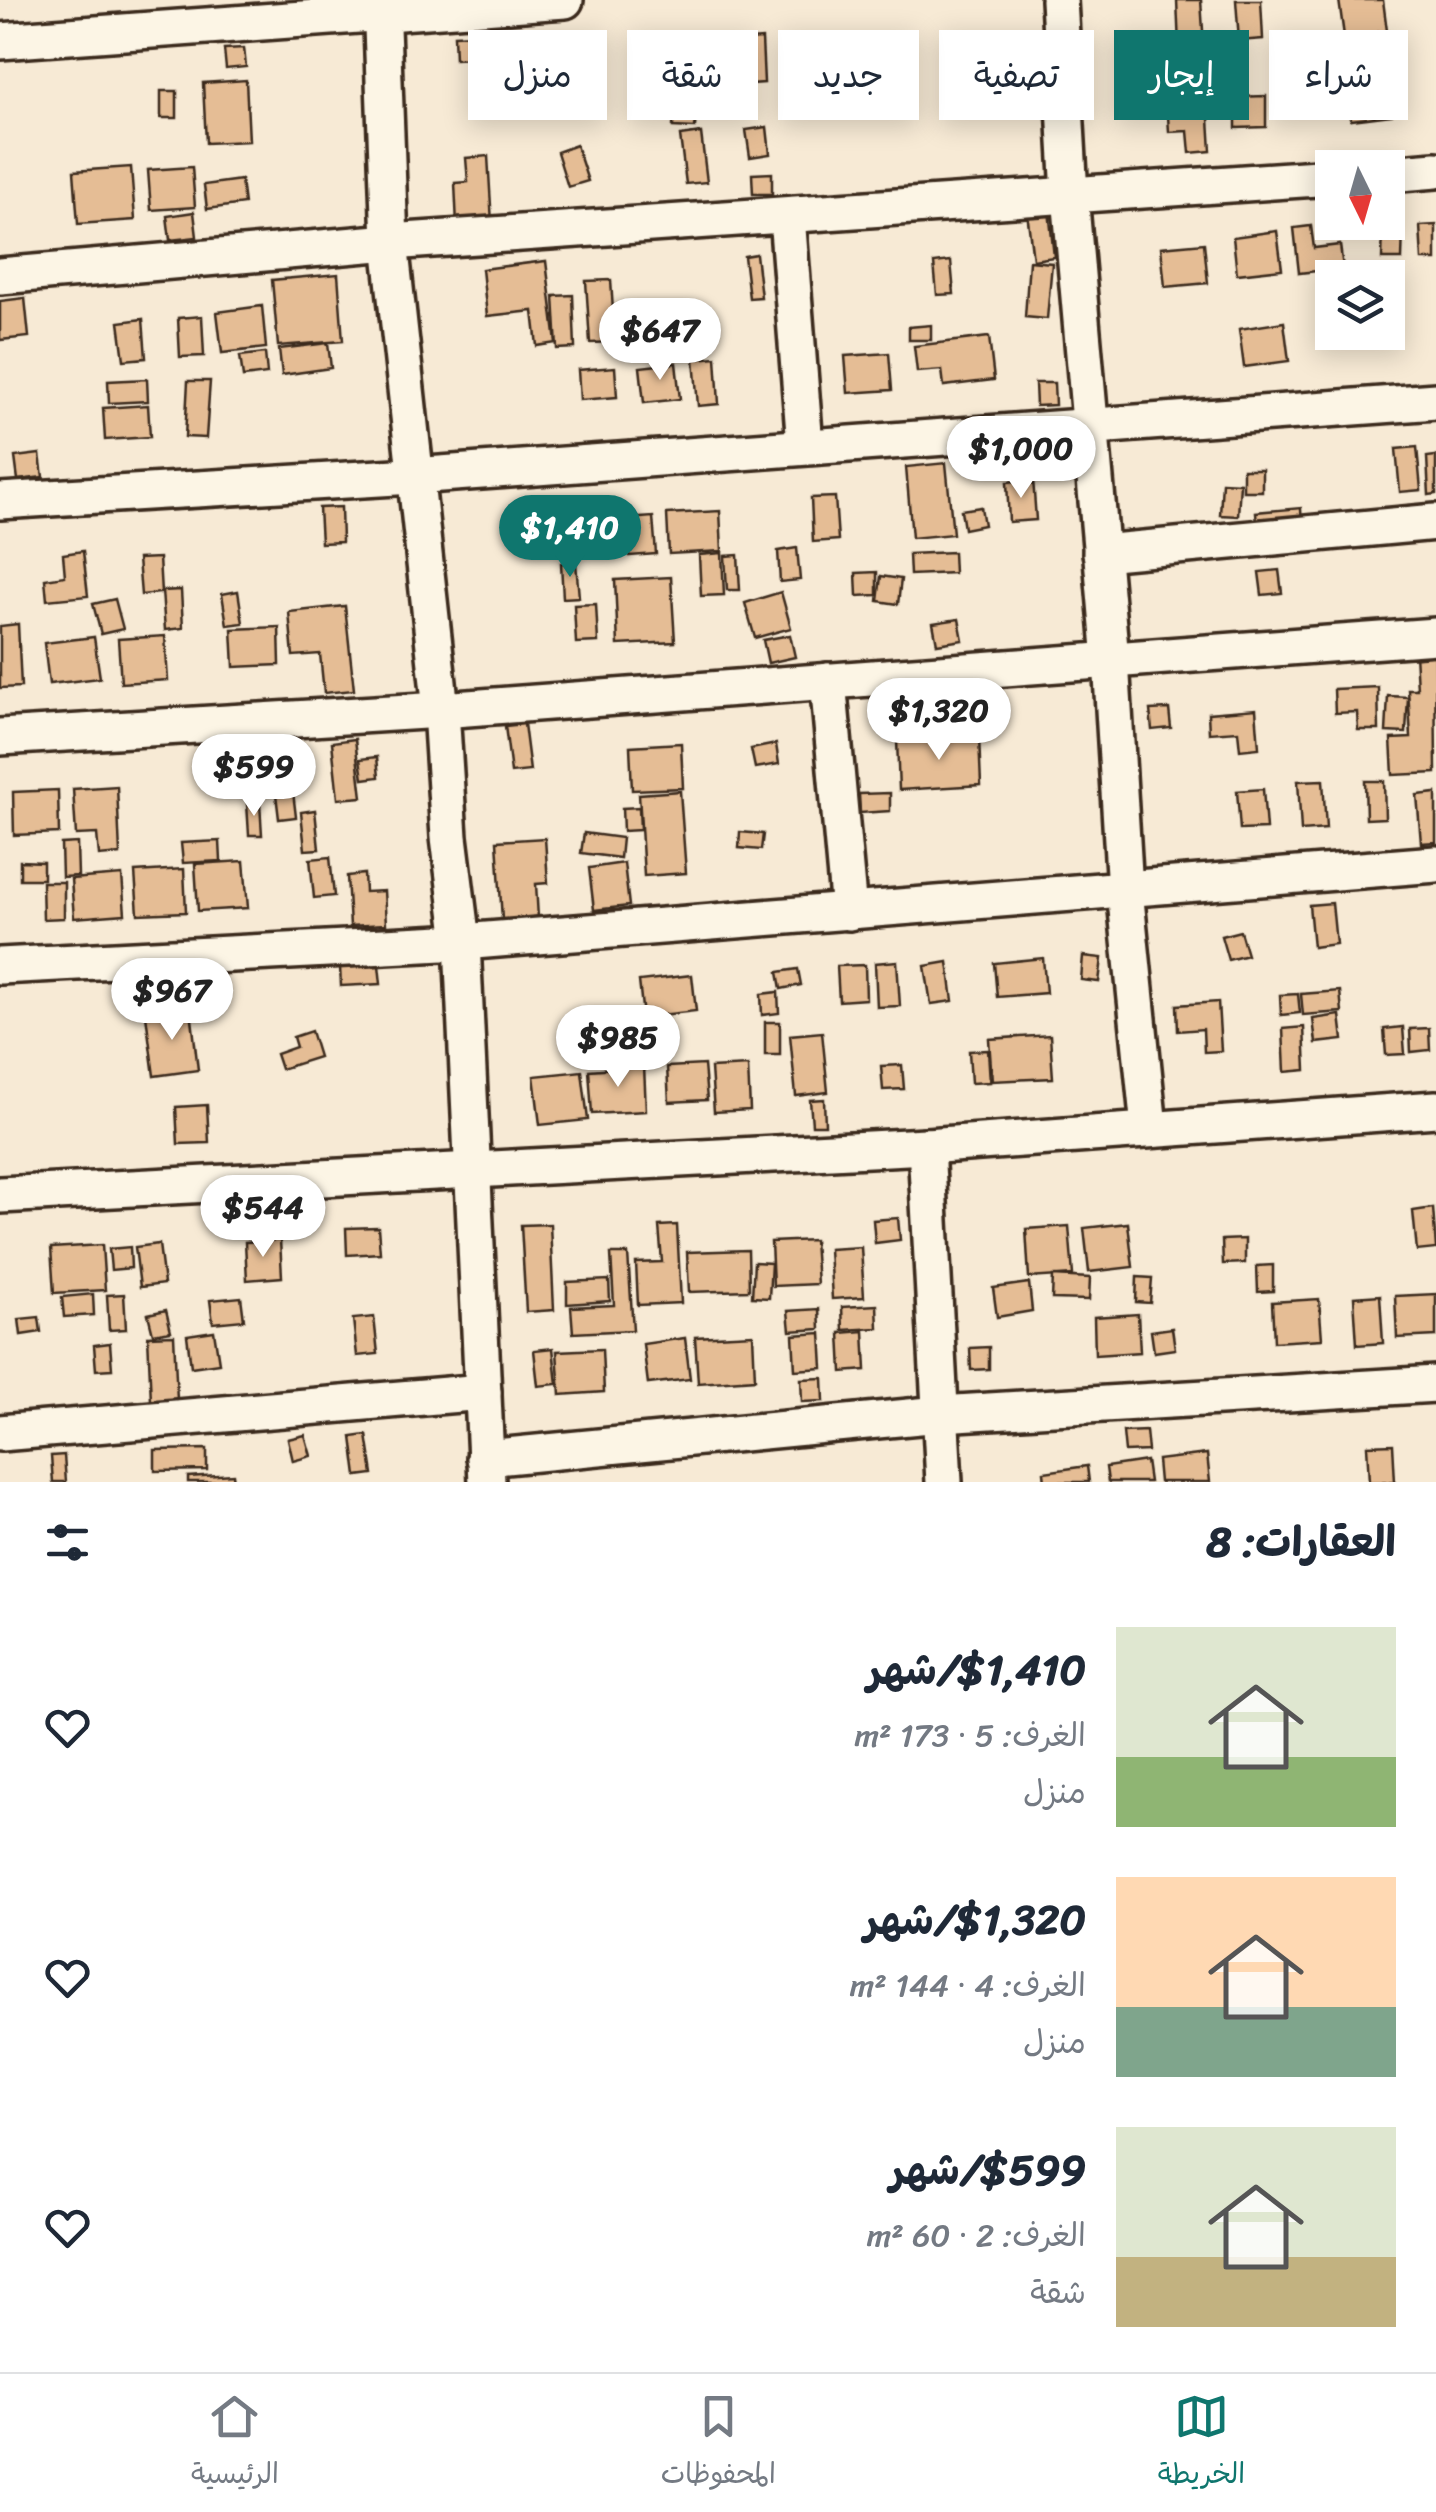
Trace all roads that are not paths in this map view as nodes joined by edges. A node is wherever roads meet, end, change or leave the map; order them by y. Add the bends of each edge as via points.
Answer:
1 (565, 0) edge
2 (1058, 0) edge
3 (381, 6) edge
4 (0, 41) edge
5 (1436, 170) edge
6 (1405, 173) edge
7 (1315, 178) edge
8 (1070, 195) junction
9 (788, 216) junction
10 (390, 242) junction
11 (0, 276) edge
12 (1436, 401) edge
13 (1089, 426) junction
14 (805, 446) junction
15 (414, 476) junction
16 (0, 500) edge
17 (1436, 522) edge
18 (1101, 552) junction
19 (1436, 636) edge
20 (1110, 660) junction
21 (828, 681) junction
22 (441, 710) junction
23 (0, 738) edge
24 (1436, 864) edge
25 (1125, 890) junction
26 (850, 912) junction
27 (462, 942) junction
28 (0, 966) edge
29 (1436, 1109) edge
30 (1149, 1128) junction
31 (926, 1146) junction
32 (474, 1169) junction
33 (0, 1195) edge
34 (1436, 1384) edge
35 (483, 1392) junction
36 (940, 1414) junction
37 (0, 1433) edge
38 (486, 1470) edge
39 (944, 1482) edge

1 - 3 street
2 - 8 street
3 - 4 street
3 - 10 street
5 - 6 street
7 - 8 street
8 - 9 street
8 - 13 street
9 - 10 street
9 - 14 street
10 - 11 street
10 - 15 street
12 - 13 street
13 - 14 street
13 - 18 street
14 - 15 street
15 - 16 street
15 - 22 street
17 - 18 street
18 - 20 street
19 - 20 street
20 - 21 street
20 - 25 street
21 - 22 street
21 - 26 street
22 - 23 street
22 - 27 street
24 - 25 street
25 - 26 street
25 - 30 street
26 - 27 street
27 - 28 street
27 - 32 street
29 - 30 street
30 - 31 street
31 - 32 street
31 - 36 street
32 - 33 street
32 - 35 street
34 - 36 street
35 - 37 street
35 - 38 street
36 - 38 street
36 - 39 street

